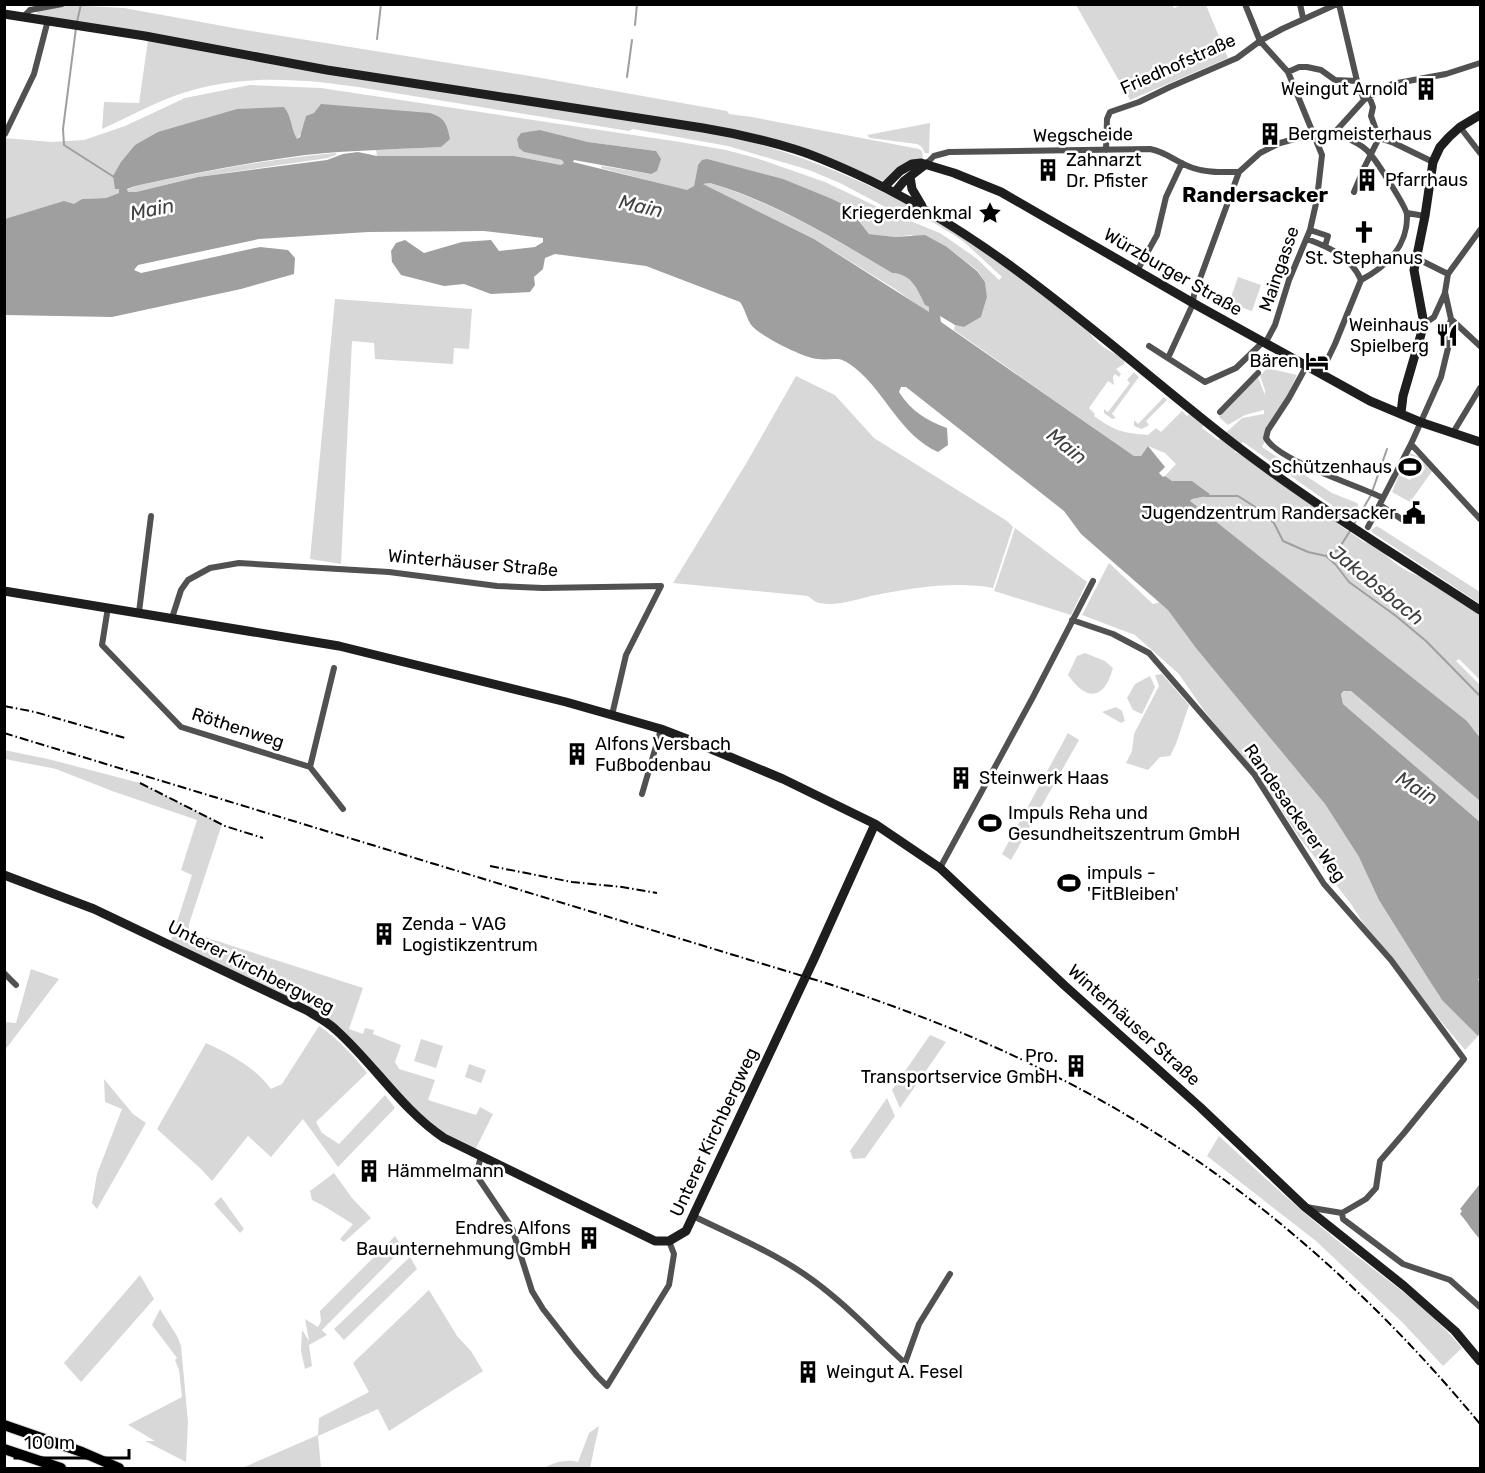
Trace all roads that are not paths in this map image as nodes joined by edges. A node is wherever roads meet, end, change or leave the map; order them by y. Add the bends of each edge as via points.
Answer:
1 (62, 4) edge
2 (1245, 4) edge
3 (1300, 4) edge
4 (1338, 4) edge
5 (4, 14) edge
6 (24, 16) junction
7 (1303, 18) junction
8 (48, 20) junction
9 (1260, 41) junction
10 (1480, 63) edge
11 (1288, 72) junction
12 (1357, 81) junction
13 (1366, 98) junction
14 (1480, 116) edge
15 (1460, 127) junction
16 (1335, 132) junction
17 (5, 134) edge
18 (1379, 138) junction
19 (1316, 139) junction
20 (1106, 150) junction
21 (1480, 153) edge
22 (1371, 156) junction
23 (1433, 162) junction
24 (926, 164) junction
25 (1182, 164) junction
26 (1239, 172) junction
27 (910, 177) junction
28 (884, 187) junction
29 (895, 192) junction
30 (1354, 192) dead end
31 (924, 208) junction
32 (1407, 213) junction
33 (1425, 216) junction
34 (1310, 230) junction
35 (1480, 230) edge
36 (1307, 239) junction
37 (1325, 246) junction
38 (1416, 261) junction
39 (1137, 271) junction
40 (1448, 274) junction
41 (1361, 280) junction
42 (1445, 292) junction
43 (1193, 302) junction
44 (1451, 319) junction
45 (1424, 324) junction
46 (1265, 342) junction
47 (1149, 346) dead end
48 (1480, 346) edge
49 (1168, 358) junction
50 (1307, 365) junction
51 (1257, 373) dead end
52 (1321, 373) junction
53 (1480, 387) edge
54 (1220, 412) dead end
55 (1401, 414) junction
56 (1420, 422) junction
57 (1454, 432) junction
58 (1480, 442) edge
59 (1411, 444) junction
60 (1383, 498) junction
61 (1380, 506) junction
62 (151, 516) dead end
63 (1480, 519) edge
64 (1406, 522) dead end
65 (1368, 532) junction
66 (1093, 581) dead end
67 (4, 591) edge
68 (108, 607) junction
69 (1480, 610) edge
70 (139, 612) junction
71 (172, 618) junction
72 (1072, 620) junction
73 (334, 668) dead end
74 (612, 715) junction
75 (662, 729) junction
76 (310, 767) junction
77 (642, 794) dead end
78 (344, 809) dead end
79 (875, 824) junction
80 (940, 868) junction
81 (4, 875) edge
82 (4, 973) edge
83 (16, 985) dead end
84 (481, 1156) junction
85 (1305, 1207) junction
86 (1342, 1213) junction
87 (693, 1216) junction
88 (669, 1241) junction
89 (950, 1274) dead end
90 (1480, 1307) edge
91 (1480, 1361) edge
92 (4, 1425) edge
93 (4, 1449) edge
94 (61, 1468) edge
95 (119, 1468) edge

1 - 6 street via 30,10
2 - 9 street
3 - 7 street
4 - 7 street, Friedhofstraße
4 - 12 street
5 - 6 main road
6 - 8 main road
7 - 9 street, Friedhofstraße
8 - 17 street via 34,74
8 - 28 main road via 327,70 745,136 823,159
9 - 11 street, Maingasse
9 - 20 street, Friedhofstraße via 1237,58 1139,102 1115,108 1107,119
10 - 13 street via 1392,84
11 - 12 street via 1307,67 1321,70 1335,80
11 - 19 street, Maingasse
12 - 13 street
13 - 16 street
13 - 18 street via 1373,107 1371,116
14 - 15 main road
15 - 21 street
15 - 23 main road via 1440,147
16 - 19 street
16 - 22 street
18 - 22 street
18 - 23 street
19 - 26 street via 1302,137 1280,142
19 - 34 street, Maingasse via 1322,155
20 - 24 street, Wegscheide via 949,152 934,156
20 - 25 street, Wegscheide via 1150,149 1168,154
22 - 30 street
22 - 32 street
23 - 33 main road
24 - 27 main road
24 - 28 main road via 907,167
24 - 39 main road, Würzburger Straße via 1010,196
25 - 26 street, Wegscheide via 1194,169
25 - 39 street via 1166,197 1157,235
26 - 43 street
27 - 29 main road
27 - 31 main road via 912,189
28 - 29 main road
29 - 31 main road
31 - 65 main road via 991,251 1239,447 1349,524
32 - 33 street
32 - 41 street via 1397,251 1390,261
33 - 38 main road
34 - 36 street, Maingasse
34 - 37 street via 1328,236
35 - 40 street
36 - 37 street
36 - 46 street, Maingasse
37 - 41 street via 1352,265
38 - 40 street
38 - 45 main road via 1414,280
39 - 43 main road, Würzburger Straße
40 - 42 street
41 - 52 street
42 - 44 street
42 - 45 street via 1434,317
43 - 46 main road, Würzburger Straße
43 - 49 street
44 - 48 street
44 - 56 street via 1441,377
45 - 55 main road
46 - 49 street via 1236,369 1205,382
46 - 50 main road, Würzburger Straße
47 - 49 street
50 - 52 main road, Würzburger Straße
50 - 60 street via 1266,438 1289,458
51 - 54 street
52 - 55 main road, Würzburger Straße
53 - 57 street
55 - 56 main road, Würzburger Straße
56 - 57 main road, Würzburger Straße
56 - 59 street
57 - 58 main road, Würzburger Straße
59 - 60 street
59 - 63 street
60 - 61 street
61 - 64 street
61 - 65 street
62 - 70 street
65 - 69 main road
66 - 72 street
67 - 68 main road, Winterhäuser Straße
68 - 70 main road, Winterhäuser Straße
68 - 76 street, Röthenweg via 102,645 181,727
70 - 71 main road, Winterhäuser Straße
71 - 74 main road, Winterhäuser Straße via 339,646
71 - 74 street, Winterhäuser Straße via 188,580 210,568 239,563 389,572 497,586 661,586 626,655
72 - 80 street
72 - 86 street, Randesackerer Weg via 1113,634 1149,653 1254,774 1323,884 1391,960 1464,1059 1380,1161 1376,1188
73 - 76 street
74 - 75 main road, Winterhäuser Straße
75 - 77 street
75 - 79 main road, Winterhäuser Straße via 783,779
76 - 78 street
79 - 80 main road, Winterhäuser Straße
79 - 87 main road, Unterer Kirchbergweg
80 - 85 main road, Winterhäuser Straße
81 - 84 main road, Unterer Kirchbergweg via 94,909 306,1010 334,1028 427,1126
82 - 83 street
84 - 88 main road, Unterer Kirchbergweg via 656,1241
84 - 88 street via 479,1179 512,1228 532,1291 607,1386 669,1285 674,1254
85 - 86 street
85 - 91 main road, Winterhäuser Straße via 1455,1331
86 - 90 street via 1343,1219 1403,1264 1450,1280
87 - 88 main road, Unterer Kirchbergweg via 686,1231
87 - 89 street via 805,1275 905,1363 919,1324
92 - 95 highway
93 - 94 highway

